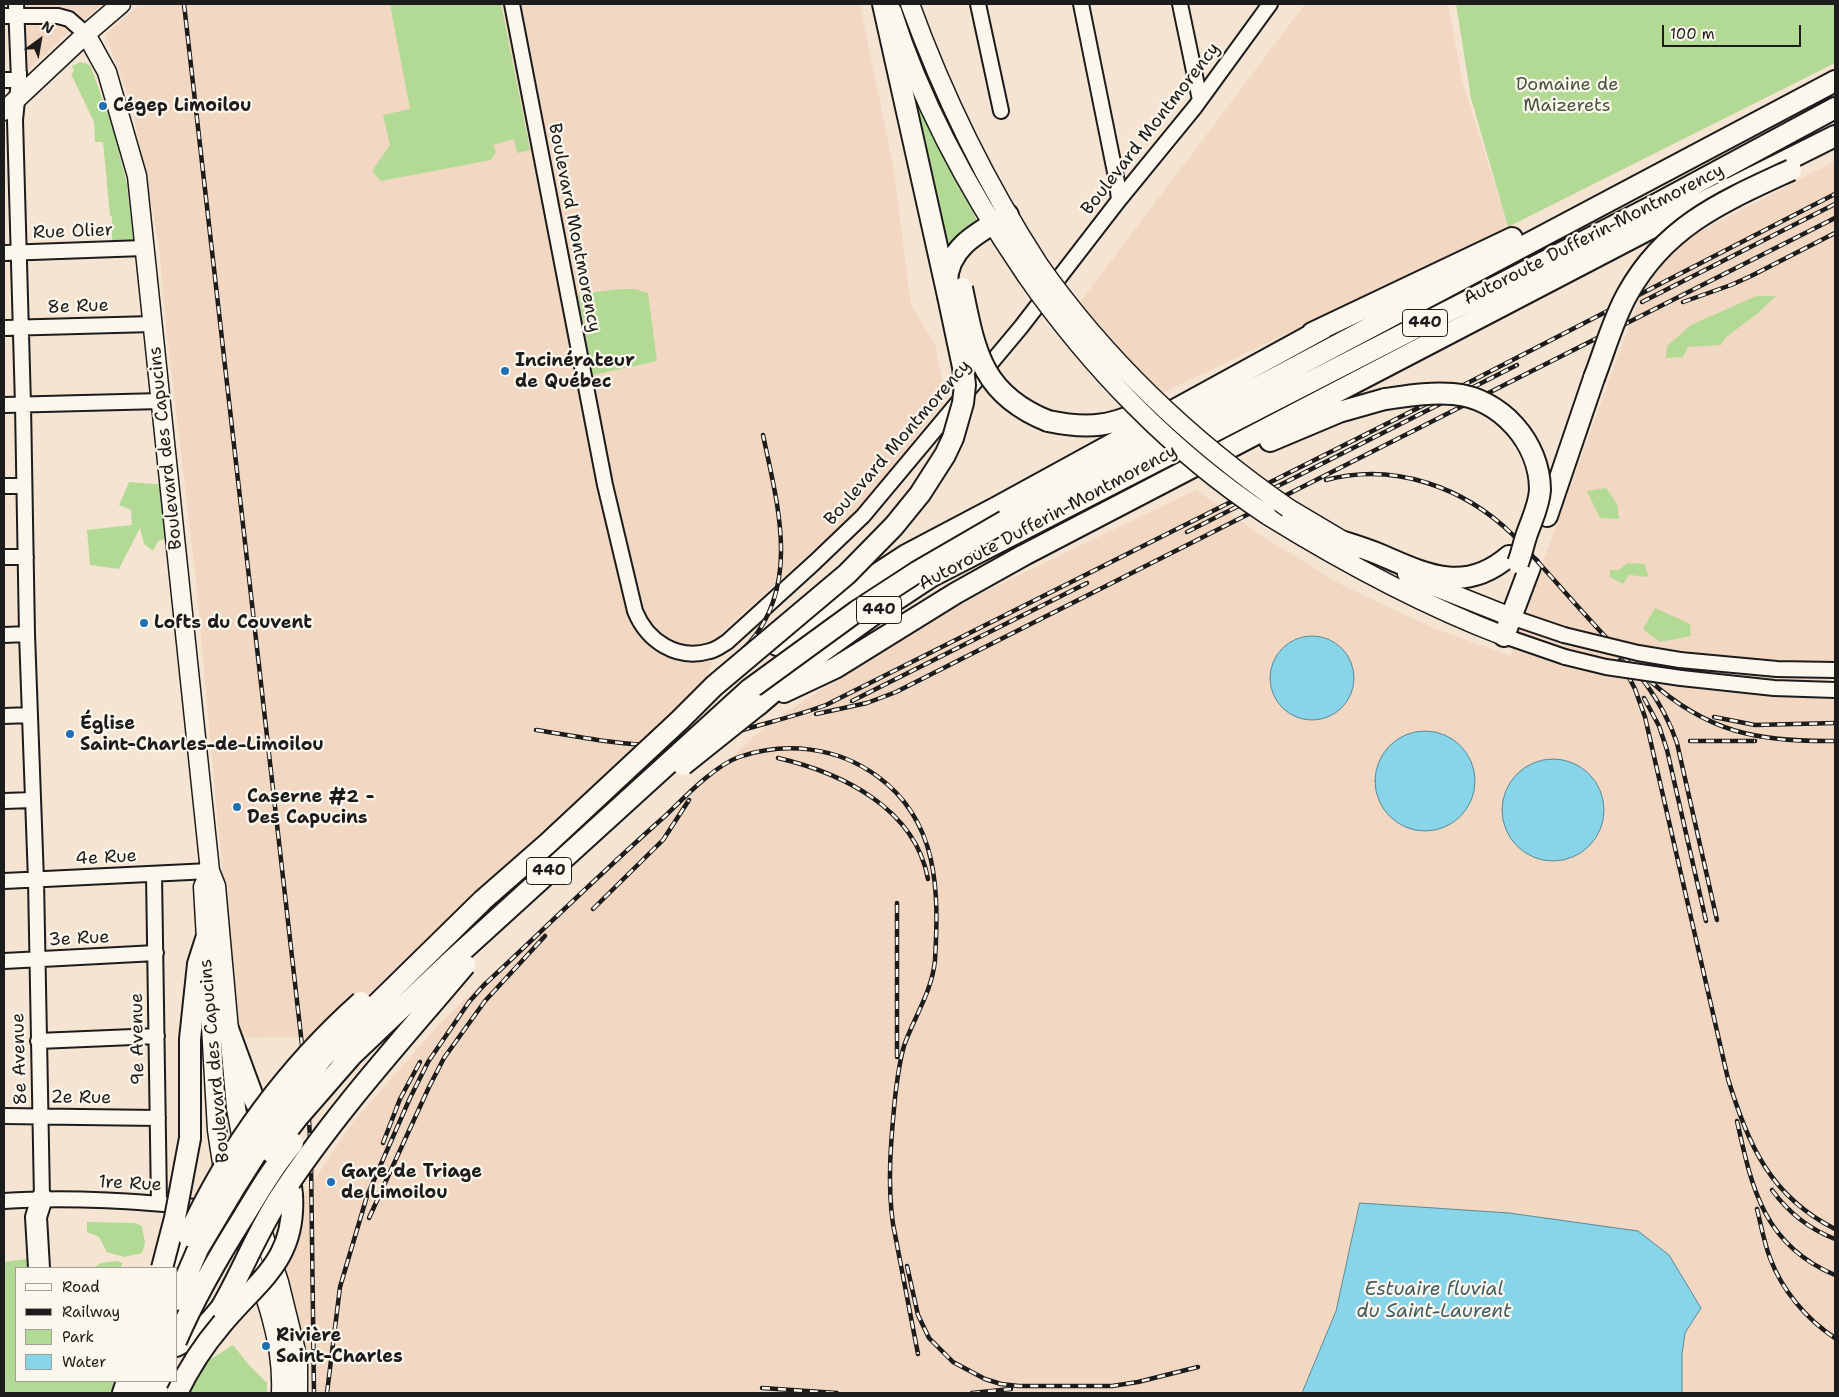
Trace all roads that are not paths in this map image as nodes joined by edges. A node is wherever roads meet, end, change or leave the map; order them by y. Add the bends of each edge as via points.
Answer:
1 (121, 4) edge
2 (512, 4) edge
3 (883, 4) edge
4 (890, 4) edge
5 (910, 4) edge
6 (978, 4) edge
7 (1081, 4) edge
8 (1180, 4) edge
9 (1270, 4) edge
10 (12, 12) edge
11 (86, 34) junction
12 (4, 80) edge
13 (1835, 81) edge
14 (19, 88) junction
15 (1200, 100) junction
16 (1835, 108) edge
17 (4, 111) edge
18 (1001, 111) dead end
19 (1835, 136) edge
20 (1835, 150) edge
21 (1632, 190) junction
22 (1119, 200) junction
23 (1003, 225) junction
24 (144, 248) junction
25 (4, 253) edge
26 (18, 253) junction
27 (1032, 270) junction
28 (952, 291) junction
29 (153, 324) junction
30 (4, 328) edge
31 (21, 328) junction
32 (1324, 328) junction
33 (162, 401) junction
34 (4, 405) edge
35 (23, 405) junction
36 (4, 486) edge
37 (24, 486) junction
38 (1113, 510) junction
39 (1005, 521) junction
40 (1344, 542) junction
41 (26, 557) junction
42 (4, 558) edge
43 (1519, 562) junction
44 (1506, 615) junction
45 (1498, 633) junction
46 (27, 634) junction
47 (4, 635) edge
48 (1835, 670) edge
49 (1835, 690) edge
50 (758, 705) junction
51 (30, 715) junction
52 (4, 716) edge
53 (680, 720) junction
54 (33, 800) junction
55 (4, 801) edge
56 (210, 871) junction
57 (154, 874) junction
58 (36, 880) junction
59 (4, 881) edge
60 (483, 900) junction
61 (206, 939) junction
62 (156, 953) junction
63 (37, 960) junction
64 (4, 961) edge
65 (465, 965) junction
66 (228, 1029) junction
67 (157, 1036) junction
68 (38, 1041) junction
69 (4, 1116) edge
70 (40, 1116) junction
71 (158, 1118) junction
72 (42, 1198) junction
73 (4, 1201) edge
74 (159, 1203) junction
75 (255, 1209) junction
76 (230, 1215) junction
77 (40, 1267) edge
78 (51, 1267) edge
79 (162, 1267) edge
80 (174, 1267) edge
81 (178, 1296) edge
82 (178, 1301) edge
83 (178, 1337) edge
84 (178, 1345) edge
85 (177, 1393) edge
86 (281, 1393) edge
87 (298, 1393) edge

1 - 11 main road
2 - 22 street, Boulevard Montmorency via 605,485 635,611 646,632 660,644 678,652 696,654 712,651 727,642 863,516 1021,327
3 - 28 highway
4 - 23 main road via 926,101 946,143
5 - 23 main road
6 - 18 street
7 - 22 street
8 - 15 street
9 - 15 street, Boulevard Montmorency
10 - 11 street via 69,19
10 - 14 street, 8e Avenue
11 - 14 main road
11 - 24 main road, Boulevard des Capucins via 107,72 137,176
12 - 14 street
13 - 21 highway, Autoroute Dufferin-Montmorency / 440
14 - 17 main road
14 - 26 street, 8e Avenue via 15,120
15 - 22 street, Boulevard Montmorency
16 - 39 highway, Autoroute Dufferin-Montmorency / 440 via 1648,209
19 - 38 highway
20 - 43 highway, bridge via 1711,209 1666,242 1641,271 1627,294
21 - 32 highway via 1550,220
21 - 39 highway, Autoroute Dufferin-Montmorency / 440
23 - 27 main road
23 - 28 highway via 972,253
24 - 26 street, Rue Olier
24 - 29 main road, Boulevard des Capucins
25 - 26 street, Rue Olier
26 - 31 street, 8e Avenue
27 - 40 main road, bridge via 1053,284 1111,354 1166,410 1234,468 1288,508
27 - 45 main road, bridge via 1060,322 1124,393 1192,458 1245,501 1377,579 1431,606
28 - 32 highway, bridge via 989,376 1015,404 1030,414 1067,425 1108,425 1128,419
28 - 53 highway, bridge via 965,385 959,422 935,472 894,526 848,574 714,686
29 - 31 street, 8e Rue
29 - 33 main road, Boulevard des Capucins
30 - 31 street, 8e Rue
31 - 35 street, 8e Avenue
32 - 39 highway
33 - 35 street
33 - 56 main road, Boulevard des Capucins
34 - 35 street
35 - 37 street, 8e Avenue
36 - 37 street
37 - 41 street, 8e Avenue
38 - 43 highway, bridge via 1339,412 1384,399 1455,394 1473,399 1510,420 1520,431 1536,462 1540,492 1528,533 1520,545
38 - 50 highway via 956,593 835,668
39 - 50 highway, Autoroute Dufferin-Montmorency / 440 via 812,659
39 - 53 highway, bridge via 906,555 816,614
39 - 82 highway, Autoroute Dufferin-Montmorency / 440, bridge via 857,611 750,689 450,962 352,1055 298,1117 222,1222
40 - 43 highway via 1426,574 1458,578 1480,575
40 - 44 main road via 1428,584
41 - 42 street
41 - 46 street, 8e Avenue
43 - 44 highway
44 - 45 highway
44 - 48 street, bridge via 1564,635 1638,653 1777,669
45 - 49 street, bridge via 1565,657 1606,667 1774,688
46 - 47 street
46 - 51 street, 8e Avenue
50 - 65 highway, Autoroute Dufferin-Montmorency / 440, bridge via 688,761
51 - 52 street
51 - 54 street, 8e Avenue
53 - 60 highway, bridge
54 - 55 street
54 - 58 street, 8e Avenue
56 - 57 street, 4e Rue
56 - 61 main road, Boulevard des Capucins via 203,887
56 - 66 main road, Boulevard des Capucins via 216,886
57 - 58 street, 4e Rue
57 - 62 street, 9e Avenue
58 - 59 street, 4e Rue
58 - 63 street, 8e Avenue
60 - 80 highway, bridge via 328,1031 292,1071 258,1113 213,1184
60 - 81 highway, bridge via 324,1057 290,1100 203,1242
61 - 76 main road, Boulevard des Capucins via 217,1130
61 - 79 highway, bridge via 198,964 190,1039 190,1138
62 - 63 street, 3e Rue
62 - 67 street, 9e Avenue
63 - 64 street, 3e Rue
63 - 68 street, 8e Avenue
65 - 83 highway, Autoroute Dufferin-Montmorency / 440, bridge via 394,1031 287,1150 208,1273
65 - 84 highway, bridge via 333,1121 304,1161 278,1199 221,1308 203,1328
66 - 75 main road, Boulevard des Capucins via 236,1108
66 - 85 highway, bridge via 253,1097 290,1177 292,1216 289,1235 277,1262 220,1326
67 - 68 street
67 - 71 street, 9e Avenue
68 - 70 street, 8e Avenue
69 - 70 street, 2e Rue
70 - 71 street, 2e Rue
70 - 72 street, 8e Avenue
71 - 74 street, 9e Avenue
72 - 73 street, 1re Rue
72 - 74 street, 1re Rue
72 - 77 highway via 36,1216
72 - 78 highway via 47,1215
74 - 76 street, 1re Rue
75 - 76 street, 1re Rue
75 - 87 main road, Boulevard des Capucins via 280,1282 298,1361
76 - 86 main road, Boulevard des Capucins via 264,1290 281,1360

